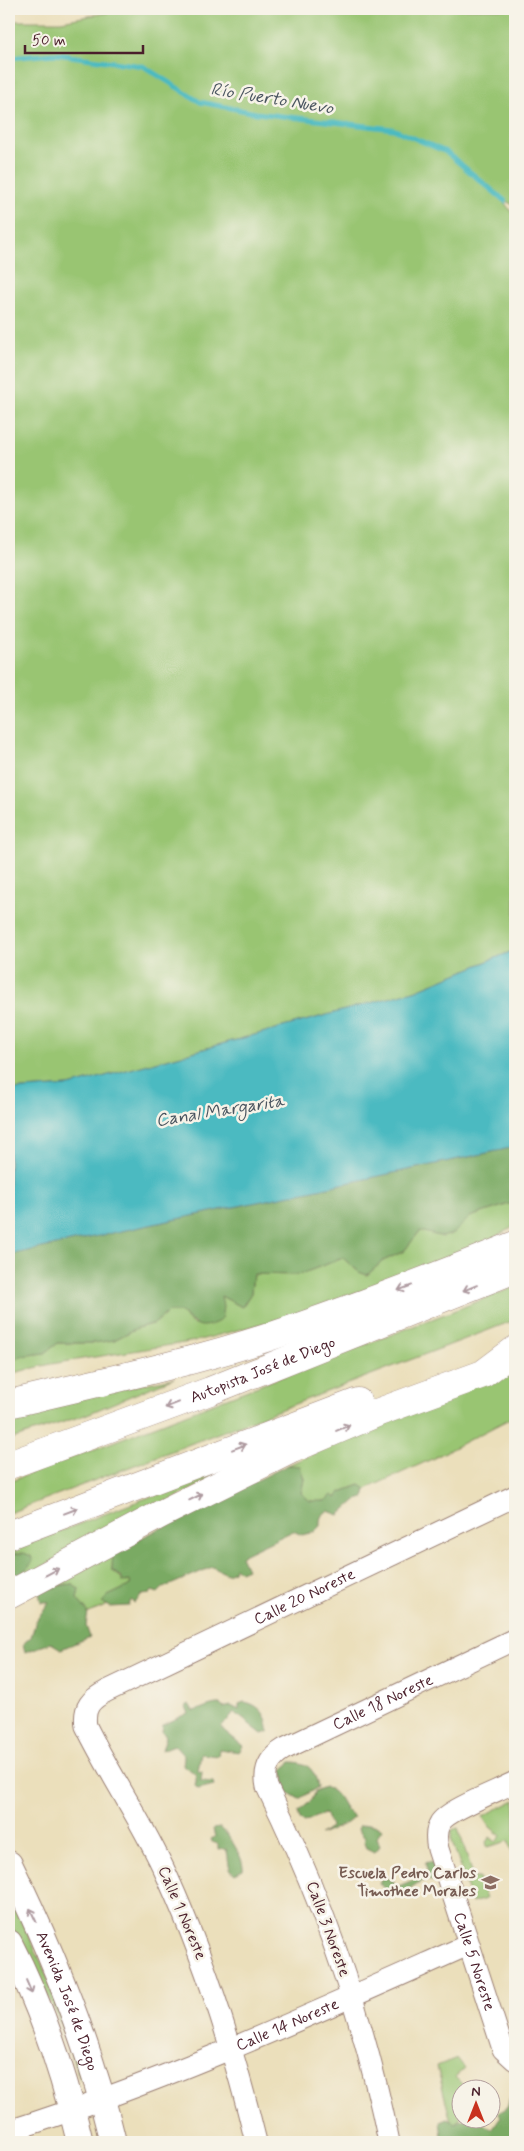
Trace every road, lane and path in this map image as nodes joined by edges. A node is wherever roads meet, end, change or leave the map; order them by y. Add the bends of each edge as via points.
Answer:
1 (515, 1245) edge
2 (515, 1270) edge
3 (309, 1323) junction
4 (515, 1344) edge
5 (515, 1350) edge
6 (9, 1387) edge
7 (9, 1404) edge
8 (9, 1465) edge
9 (515, 1496) edge
10 (9, 1535) edge
11 (9, 1595) edge
12 (515, 1639) edge
13 (93, 1698) joint
14 (265, 1779) joint
15 (515, 1782) edge
16 (9, 1864) edge
17 (9, 1942) edge
18 (468, 1945) junction
19 (352, 1996) junction
20 (233, 2050) junction
21 (510, 2057) edge
22 (103, 2100) junction
23 (72, 2111) junction
24 (9, 2131) edge
25 (80, 2142) edge
26 (113, 2142) edge
27 (256, 2142) edge
28 (389, 2142) edge

1 -> 3 highway
2 -> 8 highway, Autopista José de Diego via 210,1391
3 - 6 highway via 268,1329
3 - 7 highway via 179,1363
10 -> 4 highway
11 -> 5 highway via 163,1513 292,1450 379,1412 483,1374
9 - 13 street, Calle 20 Noreste
12 - 14 street, Calle 18 Noreste via 284,1748 269,1761
13 - 20 street, Calle 1 Noreste via 86,1711 86,1726 167,1875 203,1963
14 - 19 street, Calle 3 Noreste via 316,1895
15 - 18 street, Calle 5 Noreste via 448,1814 437,1828 437,1842
22 -> 16 main road, Avenida José de Diego via 57,1966
17 -> 23 main road, Avenida José de Diego via 45,2027
18 - 19 street, Calle 14 Noreste
18 - 21 street, Calle 5 Noreste
19 - 20 street, Calle 14 Noreste
19 - 28 street, Calle 3 Noreste
20 - 22 street, Calle 14 Noreste
20 - 27 street, Calle 1 Noreste
22 - 23 street, Calle 14 Noreste
22 - 26 main road, Avenida José de Diego
23 - 24 street, Calle 14 Noreste
23 - 25 main road, Avenida José de Diego

